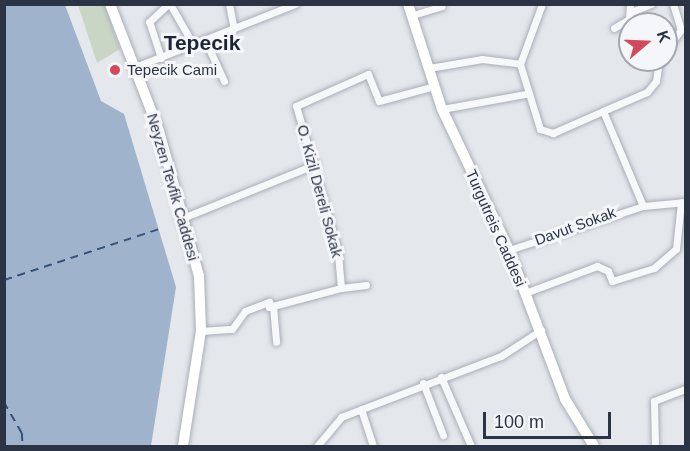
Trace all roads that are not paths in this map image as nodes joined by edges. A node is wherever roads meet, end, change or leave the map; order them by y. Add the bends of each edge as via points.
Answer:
1 (110, 4) edge
2 (169, 4) edge
3 (229, 4) edge
4 (295, 4) edge
5 (542, 4) edge
6 (651, 4) edge
7 (442, 6) edge
8 (630, 8) edge
9 (411, 10) edge
10 (678, 20) edge
11 (614, 28) dead end
12 (234, 29) junction
13 (678, 34) edge
14 (206, 42) junction
15 (194, 46) junction
16 (161, 58) junction
17 (520, 64) junction
18 (135, 67) junction
19 (429, 68) junction
20 (657, 72) edge
21 (224, 81) dead end
22 (435, 86) junction
23 (525, 94) junction
24 (442, 109) junction
25 (603, 111) junction
26 (316, 164) junction
27 (683, 202) edge
28 (643, 206) junction
29 (185, 217) junction
30 (508, 250) junction
31 (366, 285) dead end
32 (341, 288) junction
33 (525, 293) junction
34 (273, 306) junction
35 (541, 330) junction
36 (201, 331) junction
37 (276, 342) dead end
38 (441, 378) junction
39 (423, 383) junction
40 (686, 389) edge
41 (361, 409) junction
42 (443, 435) dead end
43 (183, 447) edge
44 (317, 447) edge
45 (373, 447) edge
46 (471, 447) edge
47 (594, 447) edge
48 (655, 447) edge

1 - 18 main road, Neyzen Tevfik Caddesi
2 - 15 street
2 - 16 street via 149,22
3 - 12 street
4 - 12 street
5 - 17 street
6 - 8 street
7 - 9 street
8 - 11 street
9 - 19 main road, Turgutreis Caddesi
10 - 13 street
12 - 14 street
14 - 15 street
14 - 21 street
15 - 16 street
16 - 18 street
17 - 19 street via 482,59
17 - 23 street
18 - 29 main road, Neyzen Tevfik Caddesi
19 - 22 main road, Turgutreis Caddesi
20 - 25 street via 647,92
22 - 24 main road, Turgutreis Caddesi
22 - 26 street, O. Kizil Dereli Sokak via 379,101 368,74 296,106
23 - 24 street
23 - 25 street via 545,133
24 - 30 main road, Turgutreis Caddesi
25 - 28 street
26 - 29 street
26 - 32 street, O. Kizil Dereli Sokak via 338,252
27 - 28 street, Davut Sokak
27 - 33 street via 676,249 654,268 612,281 608,271 597,266
28 - 30 street, Davut Sokak
29 - 36 main road, Neyzen Tevfik Caddesi via 199,276
30 - 33 main road, Turgutreis Caddesi
31 - 32 street
32 - 34 street
33 - 35 main road, Turgutreis Caddesi
34 - 36 street via 268,302 245,311 238,325 225,331
34 - 37 street
35 - 38 street via 501,356
35 - 47 main road, Turgutreis Caddesi via 565,399
36 - 43 main road, Neyzen Tevfik Caddesi
38 - 39 street
38 - 46 street
39 - 41 street
39 - 42 street
40 - 48 street via 654,401
41 - 44 street via 335,422
41 - 45 street

